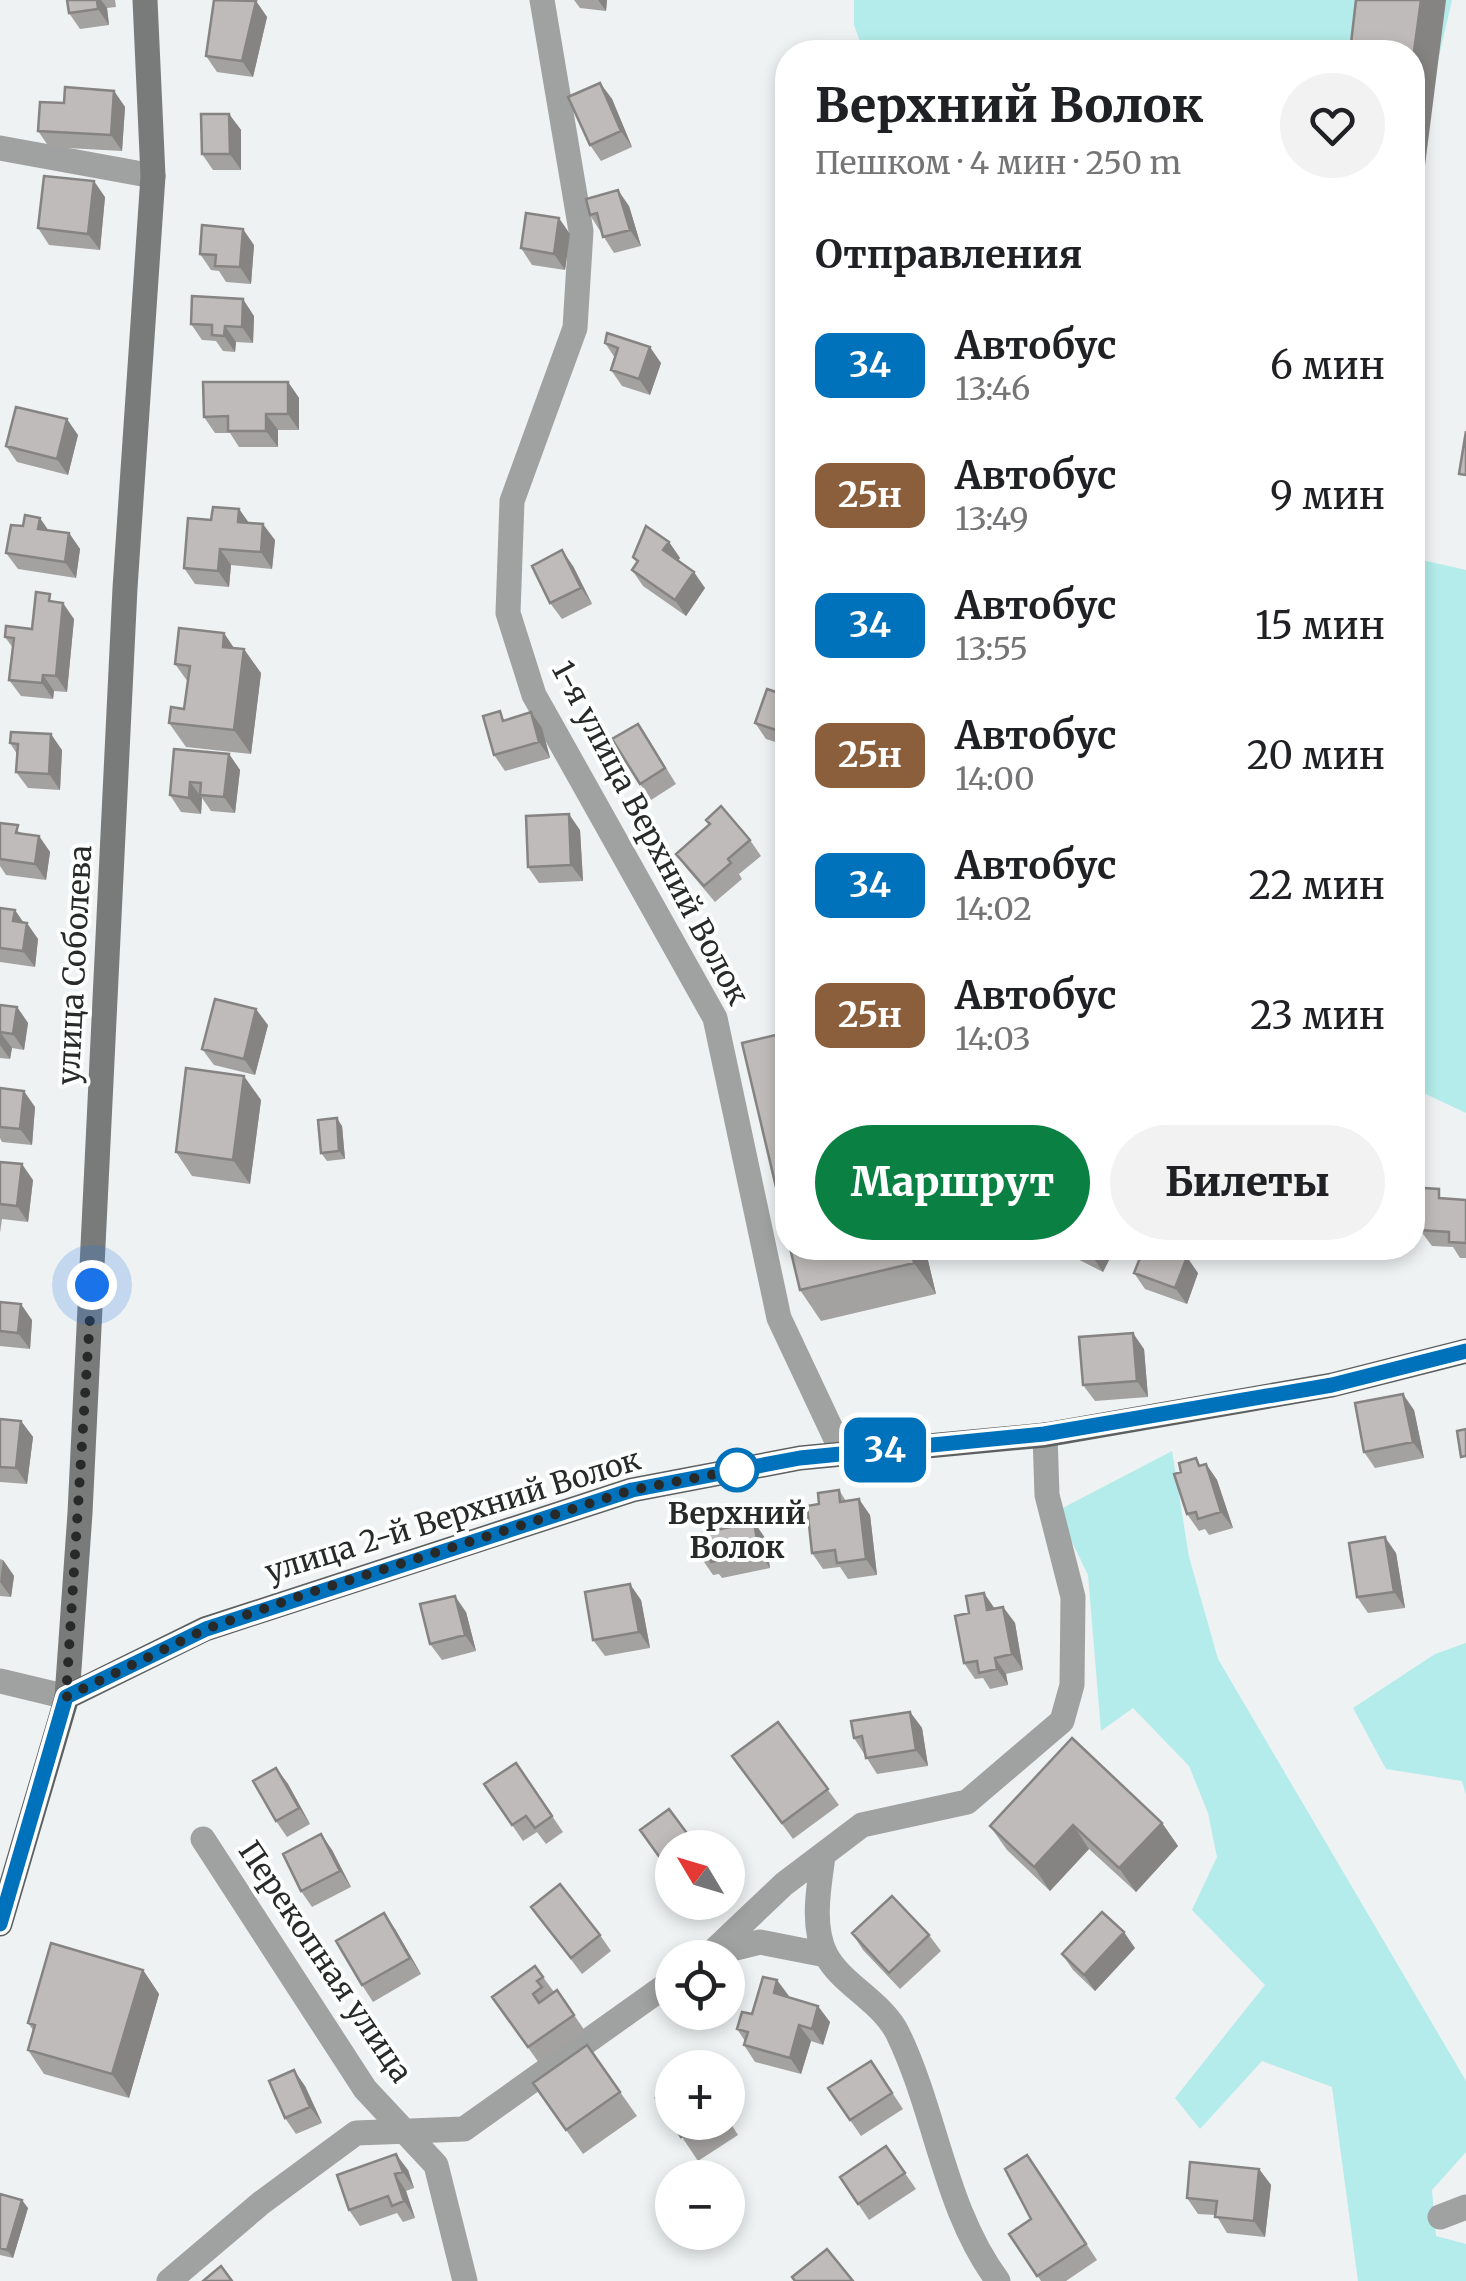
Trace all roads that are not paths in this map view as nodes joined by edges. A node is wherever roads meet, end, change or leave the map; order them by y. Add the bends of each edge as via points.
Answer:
1 (145, 0) edge
2 (542, 0) edge
3 (0, 148) edge
4 (154, 176) junction
5 (1466, 1351) edge
6 (1044, 1434) junction
7 (843, 1454) junction
8 (0, 1682) edge
9 (66, 1697) junction
10 (202, 1840) dead end
11 (823, 1856) junction
12 (0, 1924) edge
13 (726, 1940) edge
14 (745, 1946) edge
15 (826, 1955) junction
16 (655, 1993) edge
17 (408, 2131) junction
18 (1466, 2207) edge
19 (1440, 2217) dead end
20 (169, 2281) edge
21 (464, 2281) edge
22 (998, 2281) edge

1 - 4 street, улица Соболева
2 - 7 street, 1-я улица Верхний Волок via 581,231 574,328 512,501 508,613 534,696 715,1018 780,1318
3 - 4 street
4 - 9 street, улица Соболева via 125,588
5 - 6 main road, улица 2-й Верхний Волок via 1332,1385
6 - 7 main road, улица 2-й Верхний Волок
6 - 11 street via 1047,1494 1072,1597 1072,1685 1062,1721 967,1802 862,1826
7 - 9 main road, улица 2-й Верхний Волок via 632,1490 206,1629
8 - 9 street
9 - 12 main road, улица Соболева
10 - 17 street, Перекопная улица via 365,2090
11 - 13 street
11 - 15 street via 816,1906
14 - 15 street via 760,1942
15 - 22 street via 896,2029 963,2226
16 - 17 street via 464,2129
17 - 20 street via 356,2133
17 - 21 street, Перекопная улица via 436,2164
18 - 19 street

